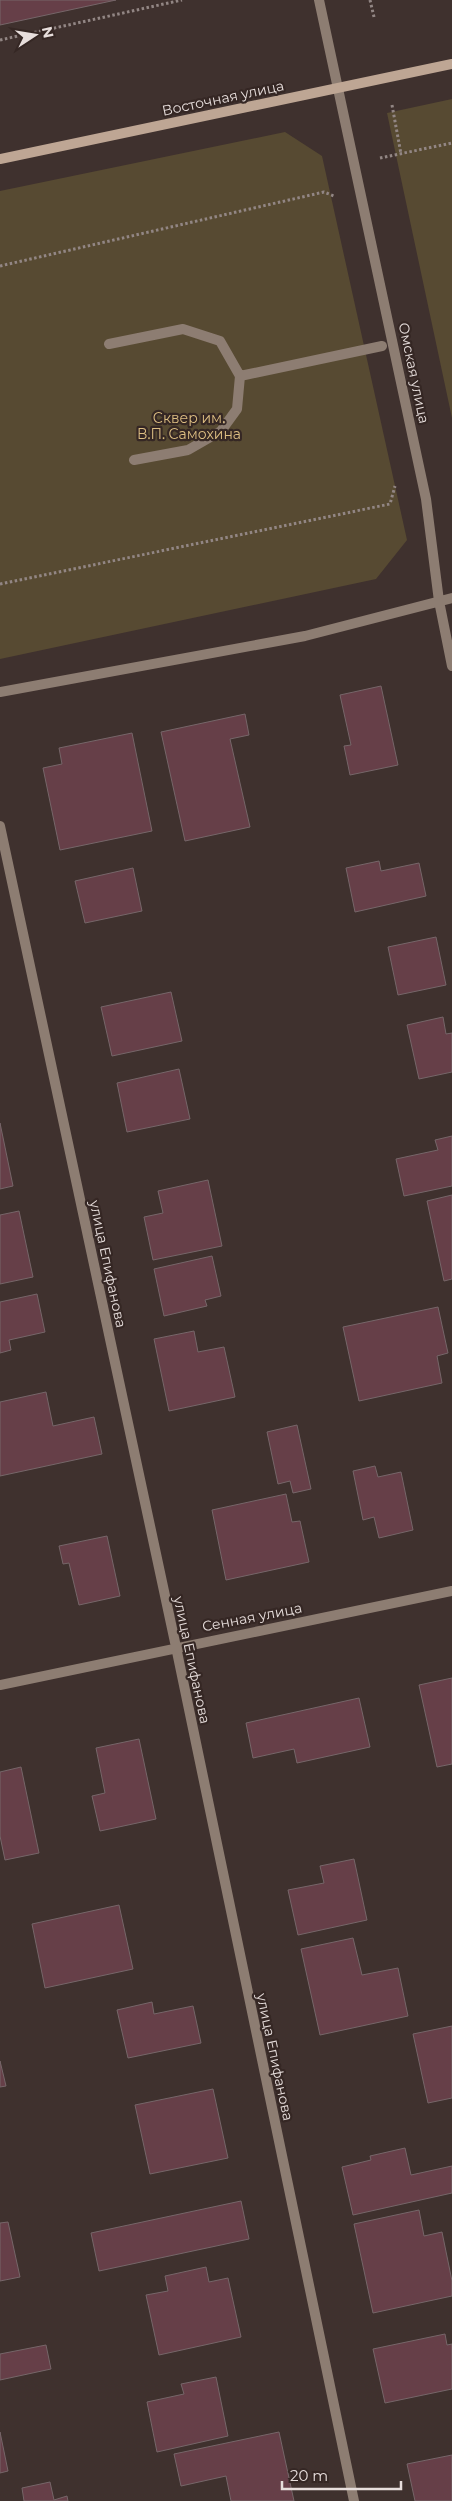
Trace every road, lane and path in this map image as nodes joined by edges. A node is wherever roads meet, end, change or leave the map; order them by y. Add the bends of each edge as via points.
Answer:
1 (182, 0) edge
2 (319, 0) edge
3 (370, 0) edge
4 (374, 17) dead end
5 (0, 40) edge
6 (452, 64) edge
7 (338, 88) junction
8 (392, 105) dead end
9 (452, 143) edge
10 (401, 154) junction
11 (379, 158) dead end
12 (0, 159) edge
13 (109, 344) dead end
14 (382, 346) dead end
15 (240, 376) junction
16 (134, 460) dead end
17 (452, 598) edge
18 (439, 601) junction
19 (452, 666) edge
20 (0, 692) edge
21 (0, 826) edge
22 (452, 1591) edge
23 (176, 1647) junction
24 (0, 1685) edge
25 (354, 2501) edge

1 - 5 path
2 - 7 street, Омская улица
3 - 4 path
6 - 7 main road, Восточная улица
7 - 12 main road, Восточная улица
7 - 18 street, Омская улица via 426,499
8 - 10 path
9 - 10 path
10 - 11 path
13 - 15 street via 183,329 220,341
14 - 15 street
15 - 16 street via 237,409 221,430 188,450
17 - 18 street
18 - 19 street, Омская улица
18 - 20 street via 305,636
21 - 23 street, улица Епифанова
22 - 23 street, Сенная улица
23 - 24 street, Сенная улица
23 - 25 street, улица Епифанова

